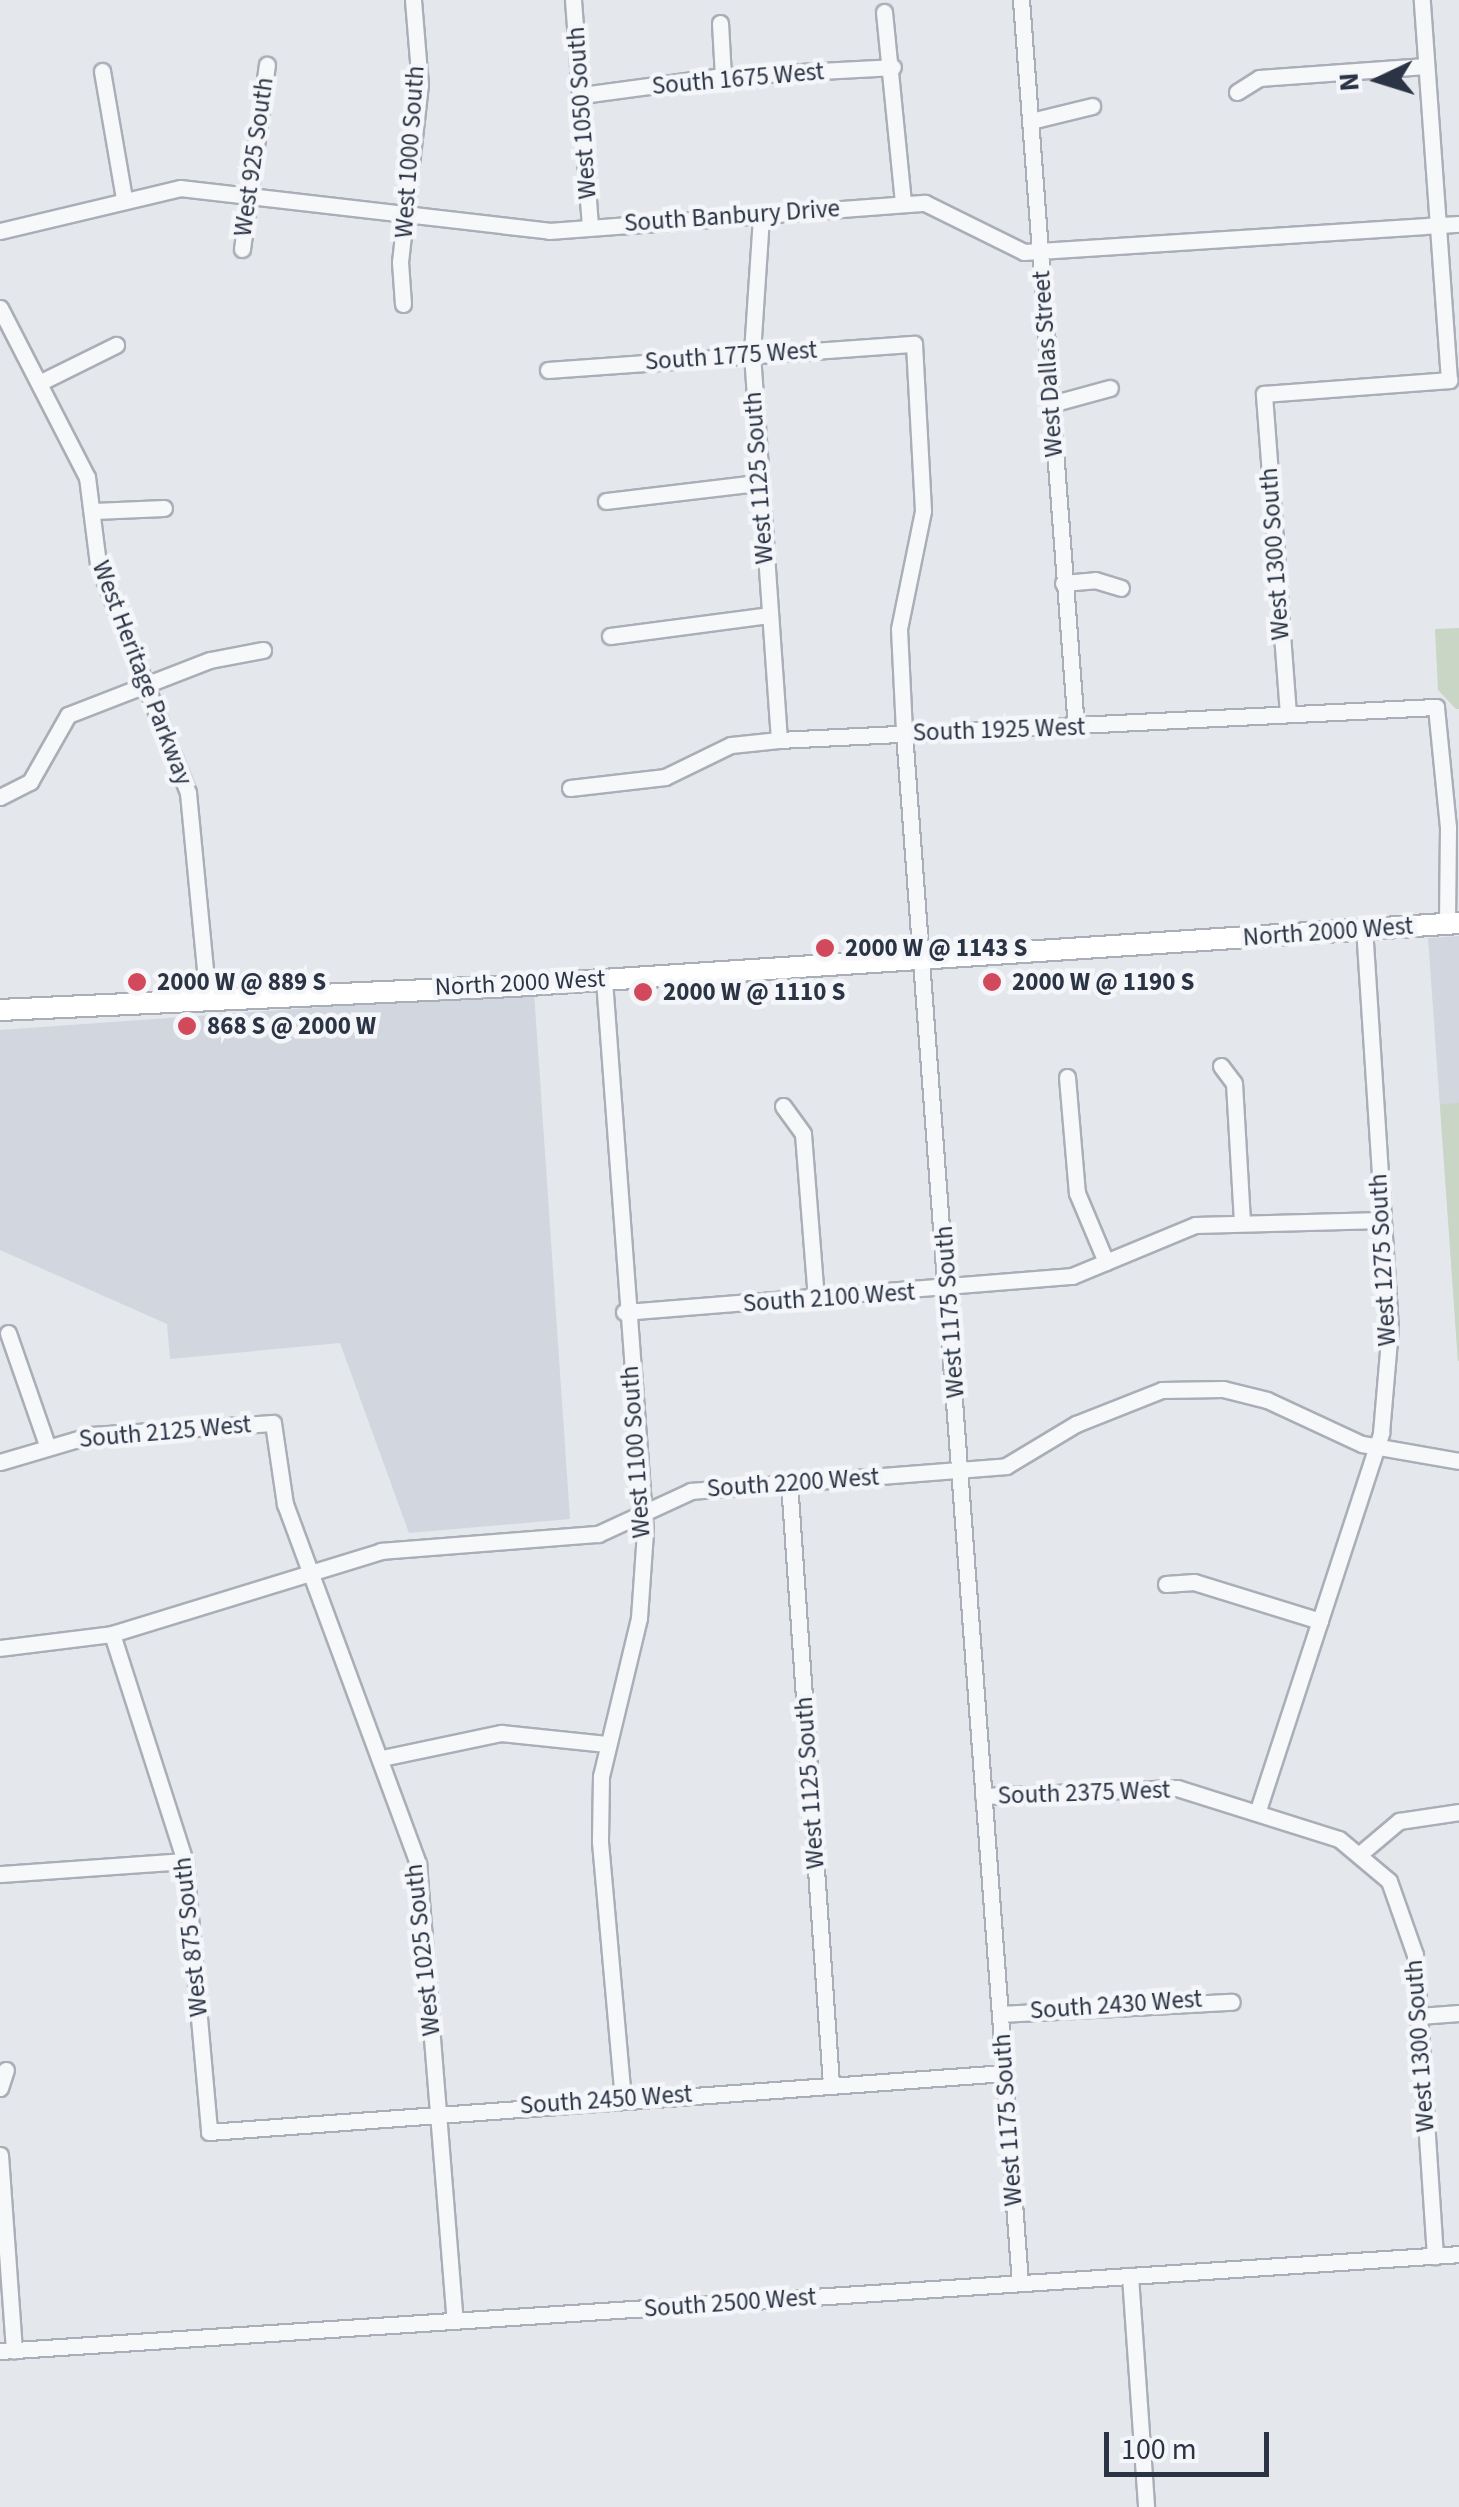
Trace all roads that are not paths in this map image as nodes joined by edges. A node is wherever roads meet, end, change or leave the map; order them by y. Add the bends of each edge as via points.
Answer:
1 (413, 0) edge
2 (573, 0) edge
3 (1022, 0) edge
4 (1422, 0) edge
5 (884, 12) dead end
6 (720, 23) dead end
7 (266, 65) dead end
8 (1426, 66) junction
9 (894, 67) junction
10 (102, 71) dead end
11 (723, 76) junction
12 (1238, 92) dead end
13 (582, 96) junction
14 (1092, 106) dead end
15 (1030, 122) junction
16 (124, 198) junction
17 (248, 198) junction
18 (903, 202) junction
19 (410, 216) junction
20 (761, 217) junction
21 (1451, 225) edge
22 (590, 226) junction
23 (0, 231) edge
24 (242, 249) dead end
25 (1041, 252) junction
26 (403, 304) dead end
27 (0, 308) edge
28 (914, 344) joint
29 (116, 345) dead end
30 (752, 354) junction
31 (548, 370) dead end
32 (39, 384) junction
33 (1110, 388) dead end
34 (1051, 404) junction
35 (758, 484) junction
36 (606, 501) dead end
37 (164, 508) dead end
38 (94, 512) junction
39 (1064, 583) junction
40 (1121, 588) dead end
41 (770, 615) junction
42 (610, 636) dead end
43 (263, 650) dead end
44 (146, 685) junction
45 (1288, 714) junction
46 (1076, 728) junction
47 (904, 733) junction
48 (778, 740) junction
49 (570, 788) dead end
50 (0, 798) edge
51 (1453, 924) edge
52 (1364, 932) junction
53 (924, 956) junction
54 (604, 980) junction
55 (208, 1000) junction
56 (0, 1010) edge
57 (1220, 1066) dead end
58 (1067, 1077) dead end
59 (783, 1106) dead end
60 (1382, 1220) junction
61 (1242, 1222) junction
62 (1106, 1262) junction
63 (947, 1289) junction
64 (816, 1299) junction
65 (624, 1312) junction
66 (8, 1332) dead end
67 (272, 1423) joint
68 (48, 1445) junction
69 (1377, 1448) junction
70 (0, 1462) edge
71 (1459, 1462) edge
72 (962, 1470) junction
73 (789, 1482) junction
74 (643, 1514) junction
75 (309, 1569) junction
76 (1166, 1584) dead end
77 (1320, 1621) junction
78 (112, 1634) junction
79 (0, 1648) edge
80 (606, 1744) junction
81 (382, 1758) junction
82 (983, 1796) junction
83 (1258, 1810) junction
84 (1459, 1812) edge
85 (1361, 1853) junction
86 (186, 1861) junction
87 (0, 1874) edge
88 (1232, 2002) dead end
89 (1459, 2013) edge
90 (1000, 2014) junction
91 (1418, 2016) junction
92 (6, 2070) dead end
93 (1004, 2073) junction
94 (831, 2084) junction
95 (0, 2088) edge
96 (623, 2098) junction
97 (438, 2114) junction
98 (209, 2132) joint
99 (0, 2155) edge
100 (1459, 2254) edge
101 (1435, 2256) junction
102 (1130, 2276) junction
103 (1020, 2284) junction
104 (455, 2321) junction
105 (7, 2350) edge
106 (1146, 2507) edge

1 - 19 street, West 1000 South via 420,85
2 - 13 street, West 1050 South
3 - 15 street, West Dallas Street
4 - 8 street
5 - 9 street
6 - 11 street
7 - 17 street, West 925 South
8 - 12 street via 1258,78
8 - 21 street
9 - 11 street, South 1675 West
9 - 18 street
10 - 16 street
11 - 13 street, South 1675 West
13 - 22 street, West 1050 South
14 - 15 street
15 - 25 street, West Dallas Street
16 - 17 street, South Banbury Drive via 180,188
16 - 23 street, South Banbury Drive
17 - 19 street, South Banbury Drive
17 - 24 street, West 925 South
18 - 20 street, South Banbury Drive
18 - 25 street, South Banbury Drive via 946,210 1005,247
19 - 22 street, South Banbury Drive via 550,231
19 - 26 street, West 1000 South via 400,262
20 - 22 street, South Banbury Drive
20 - 30 street, West 1125 South
21 - 25 street, South Banbury Drive
21 - 45 street, West 1300 South via 1450,380 1264,394
25 - 34 street, West Dallas Street
27 - 32 street, West Heritage Parkway
28 - 30 street, South 1775 West
28 - 47 street, West 1175 South via 923,511 899,629
29 - 32 street
30 - 31 street, South 1775 West
30 - 35 street, West 1125 South
32 - 38 street, West Heritage Parkway via 87,477
33 - 34 street
34 - 39 street, West Dallas Street
35 - 36 street
35 - 41 street, West 1125 South
37 - 38 street
38 - 44 street, West Heritage Parkway via 98,564
39 - 40 street via 1094,580
39 - 46 street, West Dallas Street
41 - 42 street
41 - 48 street, West 1125 South
43 - 44 street
44 - 50 street via 62,720 30,782
44 - 55 street, West Heritage Parkway via 194,818
45 - 46 street, South 1925 West
45 - 51 street, South 1925 West via 1436,706
46 - 47 street, South 1925 West
47 - 48 street, South 1925 West
47 - 53 street, West 1175 South
48 - 49 street, South 1925 West via 730,745 665,777
51 - 52 main road, North 2000 West
52 - 53 main road, North 2000 West
52 - 60 street, West 1275 South
53 - 54 main road, North 2000 West
53 - 63 street, West 1175 South
54 - 55 main road, North 2000 West
54 - 65 street, West 1100 South
55 - 56 main road, North 2000 West
57 - 61 street via 1234,1082
58 - 62 street via 1077,1193
59 - 64 street via 803,1134
60 - 61 street, South 2100 West
60 - 69 street, West 1275 South via 1390,1329
61 - 62 street, South 2100 West via 1161,1234
62 - 63 street, South 2100 West via 1072,1276
63 - 64 street, South 2100 West
63 - 72 street, West 1175 South
64 - 65 street, South 2100 West
65 - 74 street, West 1100 South
66 - 68 street
67 - 68 street, South 2125 West via 92,1435
67 - 75 street, West 1025 South via 285,1504
68 - 70 street, South 2125 West
69 - 71 street, South 2200 West
69 - 72 street, South 2200 West via 1267,1400 1192,1386 1148,1395 1076,1424 1006,1466
69 - 77 street, West 1275 South
72 - 73 street, South 2200 West
72 - 82 street, West 1175 South
73 - 74 street, South 2200 West via 691,1491
73 - 94 street, West 1125 South
74 - 75 street, South 2200 West via 598,1534 381,1551
74 - 80 street, West 1100 South via 639,1618
75 - 78 street, South 2200 West
75 - 81 street, West 1025 South
76 - 77 street via 1194,1582
77 - 83 street, West 1275 South
78 - 79 street, South 2200 West
78 - 86 street, West 875 South
80 - 81 street via 501,1733
80 - 96 street, West 1100 South via 600,1842
81 - 97 street, West 1025 South via 418,1864
82 - 83 street, South 2375 West via 1150,1785
82 - 90 street, West 1175 South
83 - 85 street, South 2375 West
84 - 85 street via 1400,1822
85 - 91 street, West 1300 South via 1389,1881 1407,1918
86 - 87 street
86 - 98 street, West 875 South
88 - 90 street, South 2430 West
89 - 91 street
90 - 93 street, West 1175 South
91 - 101 street, West 1300 South
92 - 95 street
93 - 94 street, South 2450 West
93 - 103 street, West 1175 South
94 - 96 street, South 2450 West
96 - 97 street, South 2450 West
97 - 98 street, South 2450 West
97 - 104 street, West 1025 South
99 - 105 street
100 - 101 street, South 2500 West
101 - 102 street, South 2500 West
102 - 103 street, South 2500 West
102 - 106 street
103 - 104 street, South 2500 West
104 - 105 street, South 2500 West

